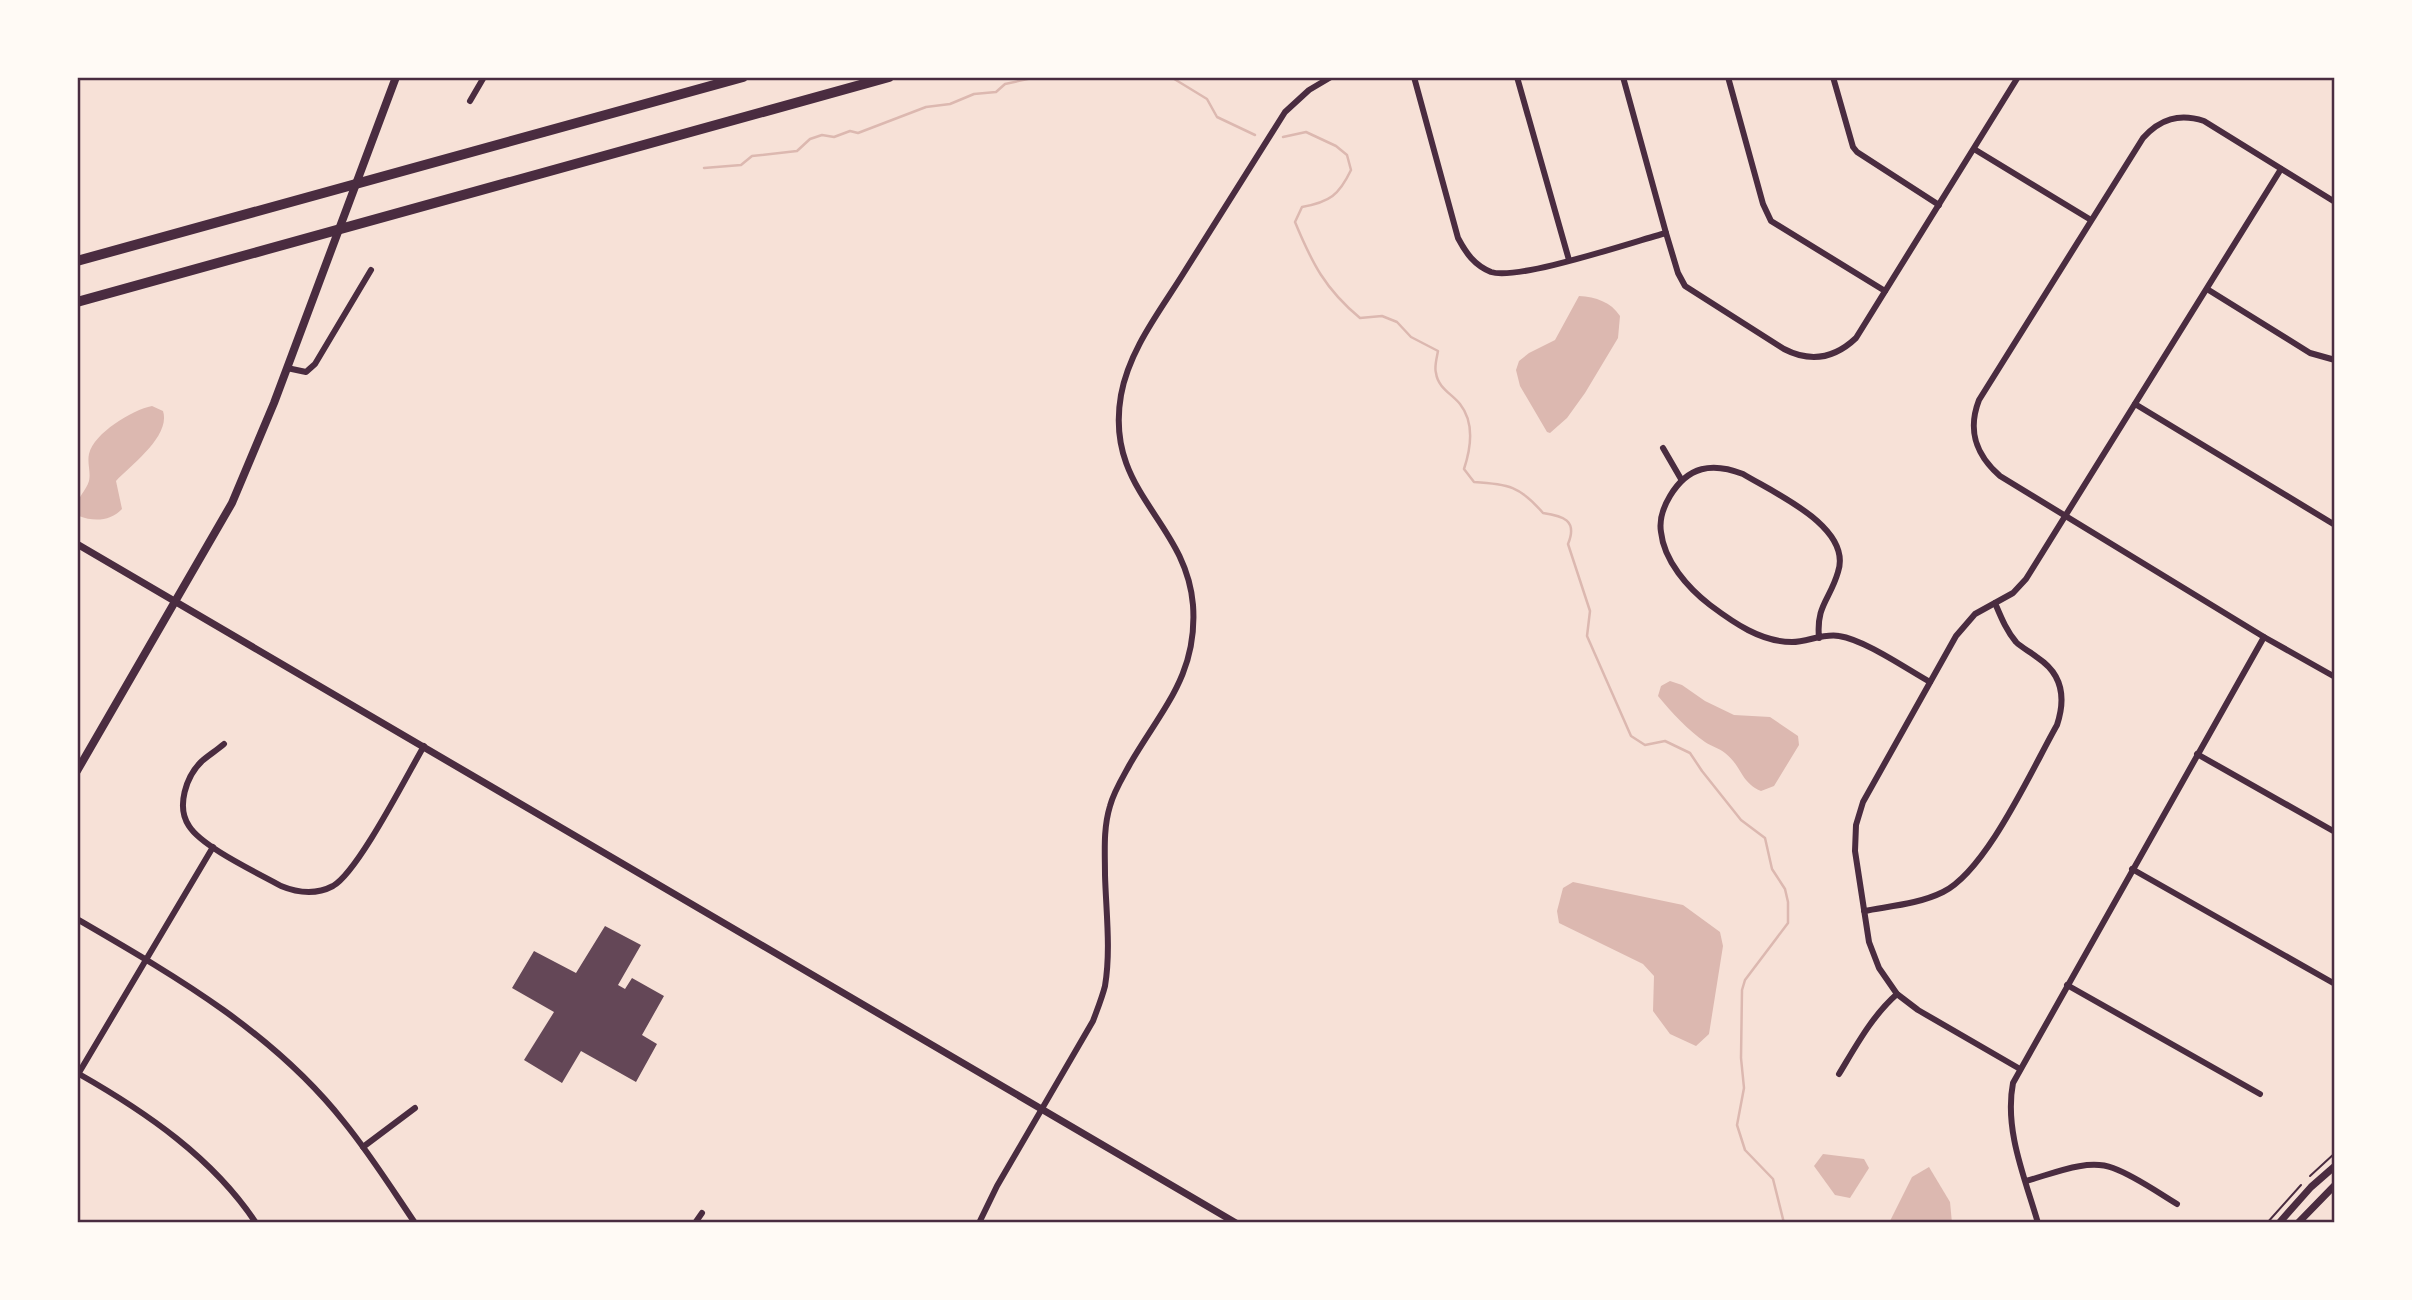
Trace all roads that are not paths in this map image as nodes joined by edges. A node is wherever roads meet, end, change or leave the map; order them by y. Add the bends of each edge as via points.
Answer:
1 (396, 77) edge
2 (484, 77) edge
3 (743, 77) edge
4 (889, 77) edge
5 (1331, 77) edge
6 (1414, 77) edge
7 (1517, 77) edge
8 (1623, 77) edge
9 (1728, 77) edge
10 (1833, 77) edge
11 (2018, 77) edge
12 (470, 101) dead end
13 (1974, 149) junction
14 (2281, 169) junction
15 (2335, 202) edge
16 (1938, 205) junction
17 (2091, 220) junction
18 (1666, 233) junction
19 (1569, 260) junction
20 (77, 261) edge
21 (371, 270) dead end
22 (2207, 289) junction
23 (1885, 291) junction
24 (77, 302) edge
25 (2335, 360) edge
26 (287, 368) junction
27 (2135, 404) junction
28 (1663, 448) dead end
29 (1681, 480) junction
30 (2066, 516) junction
31 (2335, 525) edge
32 (77, 544) edge
33 (177, 602) junction
34 (1995, 603) junction
35 (2264, 637) junction
36 (1819, 638) junction
37 (2335, 677) edge
38 (1930, 682) junction
39 (224, 744) dead end
40 (424, 746) junction
41 (2197, 754) junction
42 (77, 771) edge
43 (2335, 832) edge
44 (213, 847) junction
45 (2132, 869) junction
46 (1864, 911) junction
47 (77, 919) edge
48 (146, 959) junction
49 (2335, 984) edge
50 (2067, 985) junction
51 (1897, 994) junction
52 (2020, 1069) junction
53 (1839, 1074) dead end
54 (78, 1075) edge
55 (2260, 1094) dead end
56 (415, 1108) dead end
57 (1043, 1109) junction
58 (363, 1147) junction
59 (2335, 1166) edge
60 (2026, 1181) junction
61 (2335, 1185) edge
62 (2177, 1204) dead end
63 (702, 1213) dead end
64 (256, 1223) edge
65 (415, 1223) edge
66 (695, 1223) edge
67 (979, 1223) edge
68 (1236, 1223) edge
69 (2038, 1223) edge
70 (2279, 1223) edge
71 (2298, 1223) edge

1 - 26 main road
2 - 12 street
3 - 20 highway
4 - 24 highway
5 - 57 street via 1285,112 1145,334 1125,377 1120,399 1121,451 1136,489 1186,568 1193,627 1184,674 1110,807 1105,840 1105,986 1093,1021
6 - 19 street via 1458,238 1469,256 1480,266 1508,274
7 - 19 street
8 - 18 street
9 - 23 street via 1771,221
10 - 16 street via 1857,152
11 - 13 street
13 - 16 street
13 - 17 street
14 - 15 street
14 - 17 street via 2204,121 2172,118 2143,138
14 - 22 street
16 - 23 street
17 - 30 street via 1979,400 1973,424 1979,451 2000,476
18 - 19 street
18 - 23 street via 1678,273 1689,290 1794,354 1825,357 1843,349 1856,338
21 - 26 street via 315,364 306,372
22 - 25 street via 2310,353
22 - 27 street
26 - 33 main road via 232,503
27 - 30 street
27 - 31 street
28 - 29 street
29 - 36 street via 1668,500 1660,529 1665,549 1694,592 1741,626 1768,639
29 - 36 street via 1703,468 1733,470 1820,521 1833,536 1840,569 1823,601
30 - 34 street via 2026,579
30 - 35 street
32 - 33 street
33 - 40 street
33 - 42 main road
34 - 38 street via 1975,614 1955,636
34 - 46 street via 2018,644 2055,675 2062,695 2057,725 1989,846 1960,881 1917,901
35 - 37 street
35 - 41 street
36 - 38 street via 1837,635 1855,640
38 - 46 street via 1859,813 1855,851
39 - 44 street via 200,763 186,785 183,805 188,825
40 - 44 street via 353,867 333,886 307,893 293,891
40 - 57 street
41 - 43 street
41 - 45 street
44 - 48 street
45 - 49 street
45 - 50 street
46 - 51 street via 1879,968
47 - 48 street
48 - 54 street
48 - 58 street via 275,1049
50 - 52 street
50 - 55 street
51 - 52 street
51 - 53 street via 1868,1027
52 - 60 street via 2013,1083 2010,1114
54 - 64 street via 187,1146
56 - 58 street
57 - 67 street
57 - 68 street
58 - 65 street
59 - 70 street
60 - 62 street via 2099,1166 2112,1168
60 - 69 street
61 - 71 street
63 - 66 street

